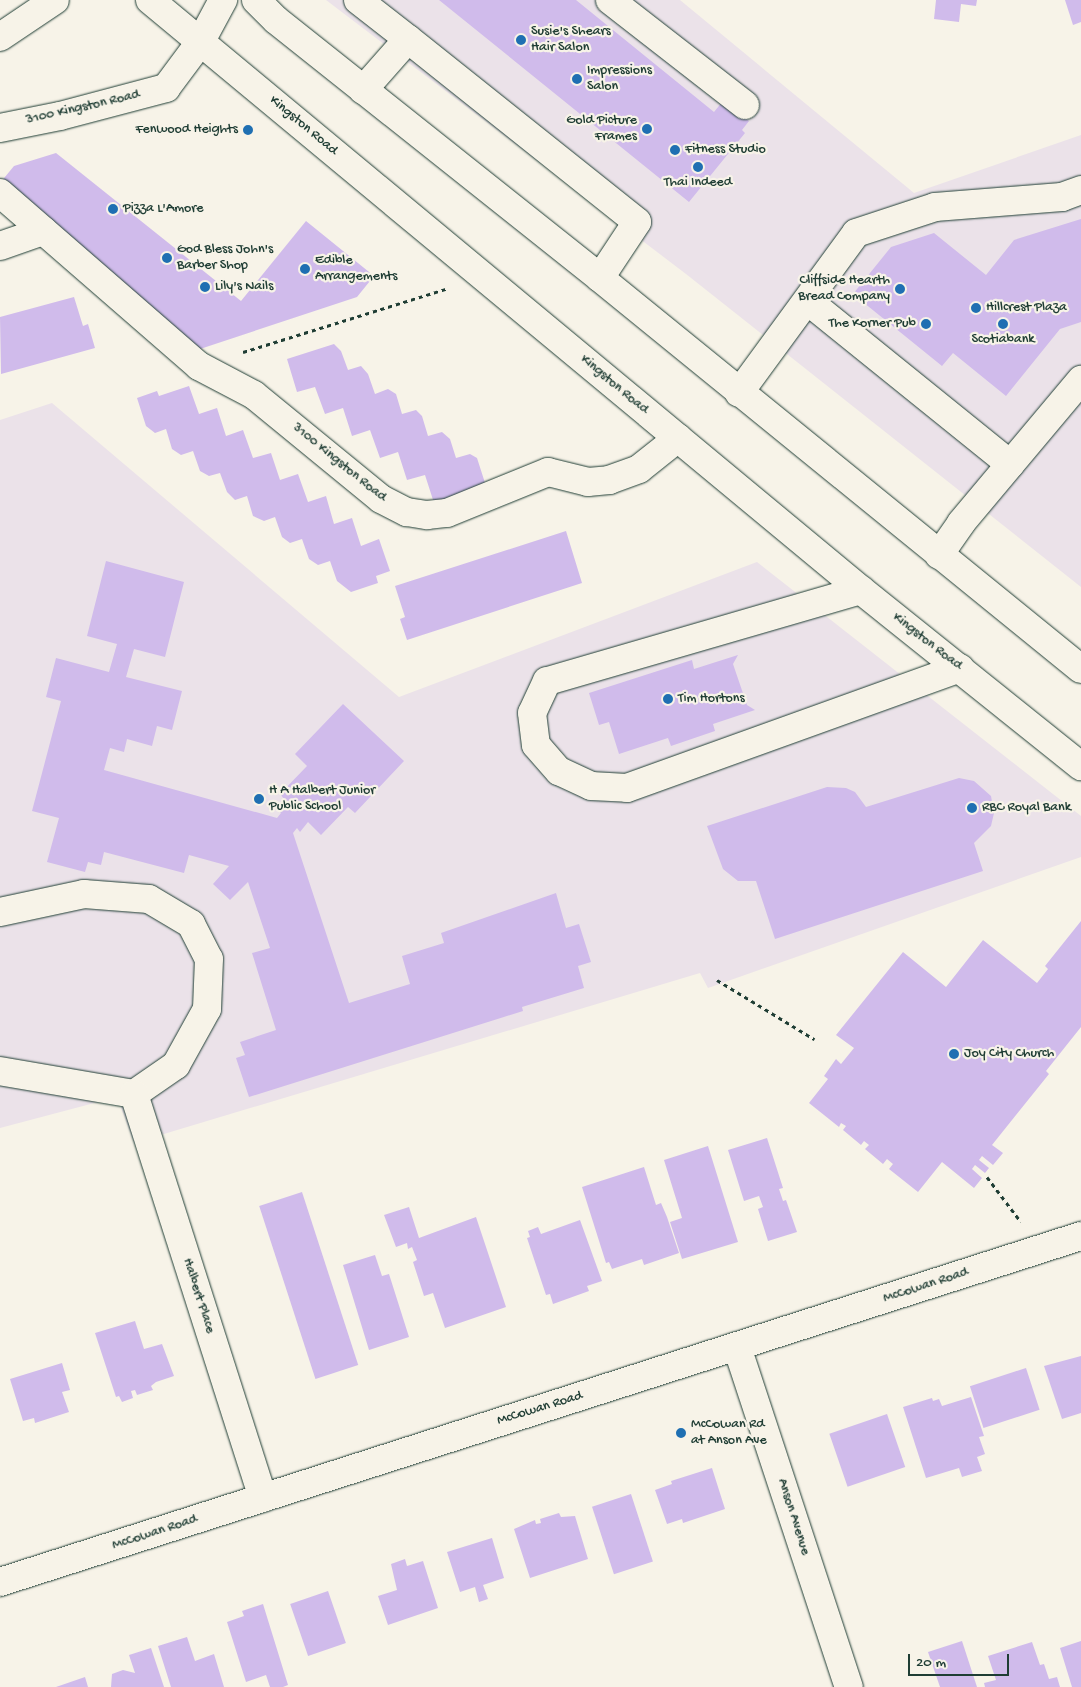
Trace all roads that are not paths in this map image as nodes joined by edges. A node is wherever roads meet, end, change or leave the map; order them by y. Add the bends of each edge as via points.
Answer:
1 (55, 0) edge
2 (150, 0) edge
3 (223, 0) edge
4 (256, 0) edge
5 (358, 0) edge
6 (610, 0) edge
7 (0, 37) edge
8 (408, 39) junction
9 (201, 41) junction
10 (363, 90) junction
11 (745, 105) dead end
12 (0, 128) edge
13 (1081, 190) edge
14 (0, 193) edge
15 (43, 231) junction
16 (0, 246) edge
17 (600, 278) junction
18 (808, 301) junction
19 (1081, 380) edge
20 (739, 393) junction
21 (678, 438) junction
22 (1010, 464) junction
23 (939, 555) junction
24 (861, 590) junction
25 (960, 668) junction
26 (1081, 669) edge
27 (1081, 766) edge
28 (0, 912) edge
29 (0, 1071) edge
30 (134, 1094) junction
31 (1081, 1236) edge
32 (737, 1347) junction
33 (263, 1498) junction
34 (0, 1582) edge
35 (849, 1687) edge

1 - 7 main road
2 - 9 main road, Kingston Road
3 - 9 main road
4 - 10 main road
5 - 8 main road
6 - 11 main road
8 - 10 main road
8 - 17 main road via 637,222
9 - 12 main road, 3100 Kingston Road via 166,88
9 - 21 main road, Kingston Road
10 - 17 main road
13 - 18 main road via 1062,197 935,207 856,233
14 - 15 main road, 3100 Kingston Road
15 - 16 main road
15 - 21 main road, 3100 Kingston Road via 199,366 254,395 381,500 407,512 447,513 548,472 588,482 608,480 639,469
17 - 20 main road
18 - 20 main road
18 - 22 main road
19 - 22 main road
20 - 23 main road
21 - 24 main road, Kingston Road
22 - 23 main road
23 - 26 main road
24 - 25 main road, Kingston Road
24 - 25 main road via 547,681 532,713 536,745 559,771 591,786 627,788
25 - 27 main road, Kingston Road
28 - 30 main road via 84,894 149,899 191,924 209,959 208,1009 176,1065
29 - 30 main road
30 - 33 main road, Halbert Place
31 - 32 main road, McCowan Road
32 - 33 main road, McCowan Road
32 - 35 main road, Anson Avenue
33 - 34 main road, McCowan Road

